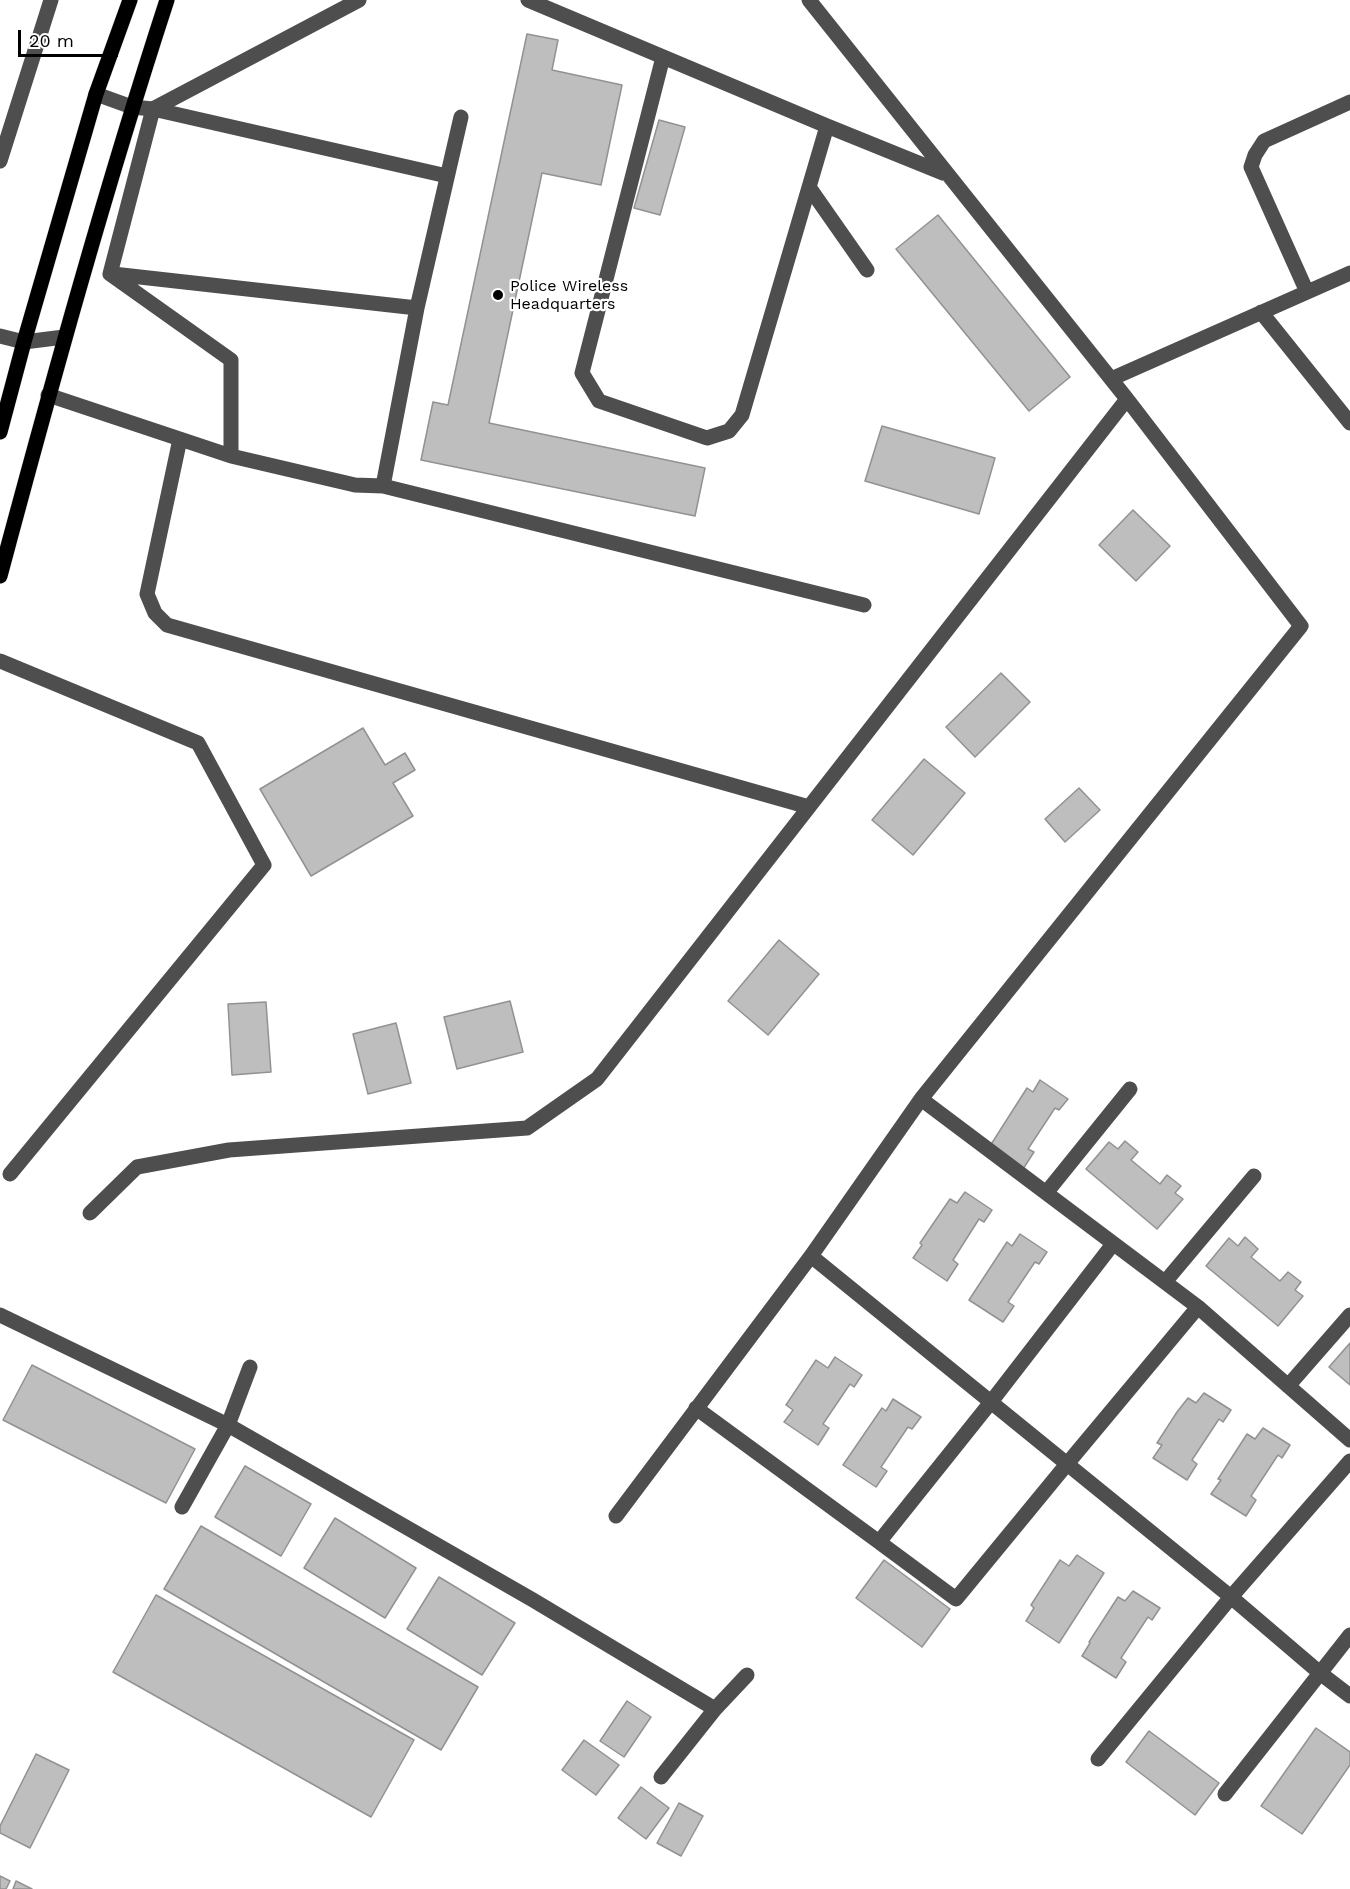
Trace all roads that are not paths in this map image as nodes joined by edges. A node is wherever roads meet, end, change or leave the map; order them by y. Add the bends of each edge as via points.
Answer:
1 (51, 0) edge
2 (130, 0) edge
3 (167, 0) edge
4 (359, 0) edge
5 (528, 0) edge
6 (809, 0) edge
7 (663, 57) junction
8 (96, 94) junction
9 (1350, 102) edge
10 (132, 107) junction
11 (153, 110) junction
12 (461, 117) dead end
13 (827, 126) junction
14 (0, 161) edge
15 (946, 174) junction
16 (447, 176) junction
17 (809, 187) junction
18 (867, 270) dead end
19 (1350, 273) edge
20 (110, 274) junction
21 (1307, 292) junction
22 (417, 308) junction
23 (1261, 312) junction
24 (0, 336) edge
25 (64, 337) junction
26 (24, 342) junction
27 (1111, 379) junction
28 (48, 395) junction
29 (1127, 399) junction
30 (1350, 423) edge
31 (0, 432) edge
32 (180, 439) junction
33 (231, 456) junction
34 (383, 486) junction
35 (0, 576) edge
36 (864, 605) dead end
37 (0, 661) edge
38 (809, 807) junction
39 (1130, 1089) dead end
40 (921, 1099) junction
41 (10, 1174) dead end
42 (1254, 1176) dead end
43 (1046, 1193) junction
44 (90, 1213) dead end
45 (1113, 1244) junction
46 (811, 1256) junction
47 (1165, 1282) junction
48 (1198, 1307) junction
49 (0, 1315) edge
50 (1350, 1316) edge
51 (250, 1367) dead end
52 (1288, 1386) junction
53 (991, 1402) junction
54 (696, 1408) junction
55 (228, 1425) junction
56 (1350, 1440) edge
57 (1350, 1461) edge
58 (1066, 1464) junction
59 (182, 1507) dead end
60 (616, 1516) dead end
61 (879, 1542) junction
62 (1231, 1597) junction
63 (1350, 1635) edge
64 (1320, 1673) junction
65 (747, 1675) dead end
66 (1350, 1696) edge
67 (715, 1709) junction
68 (1098, 1759) dead end
69 (661, 1777) dead end
70 (1226, 1794) dead end

1 - 14 street
2 - 8 main road
3 - 10 main road
4 - 11 street
5 - 7 street
6 - 15 street
7 - 13 street
7 - 17 street via 582,373 599,401 707,438 729,431 741,415
8 - 10 street
8 - 26 main road
9 - 21 street via 1264,141 1251,167
10 - 11 street
10 - 25 main road
11 - 16 street
11 - 20 street
12 - 16 street
13 - 15 street
13 - 17 street
15 - 27 street
16 - 22 street
17 - 18 street
19 - 21 street
20 - 22 street
20 - 33 street via 231,360
21 - 23 street
22 - 34 street
23 - 27 street
23 - 30 street
24 - 26 street
25 - 26 street
25 - 28 main road
26 - 31 main road
27 - 29 street
28 - 32 street
28 - 35 main road
29 - 38 street
29 - 40 street via 1301,626
32 - 33 street
32 - 38 street via 147,594 155,613 167,625
33 - 34 street via 356,485
34 - 36 street
37 - 41 street via 198,743 264,865
38 - 44 street via 597,1079 527,1128 229,1150 137,1167
39 - 43 street
40 - 43 street
40 - 46 street
42 - 47 street
43 - 45 street
45 - 47 street
45 - 53 street
46 - 53 street
46 - 54 street
47 - 48 street
48 - 52 street
48 - 58 street
49 - 55 street
50 - 52 street
51 - 55 street
52 - 56 street
53 - 58 street
53 - 61 street
54 - 60 street
54 - 61 street
55 - 59 street
55 - 67 street
57 - 62 street
58 - 61 street via 956,1599
58 - 62 street
62 - 64 street
62 - 68 street
63 - 64 street
64 - 66 street
64 - 70 street
65 - 67 street
67 - 69 street

